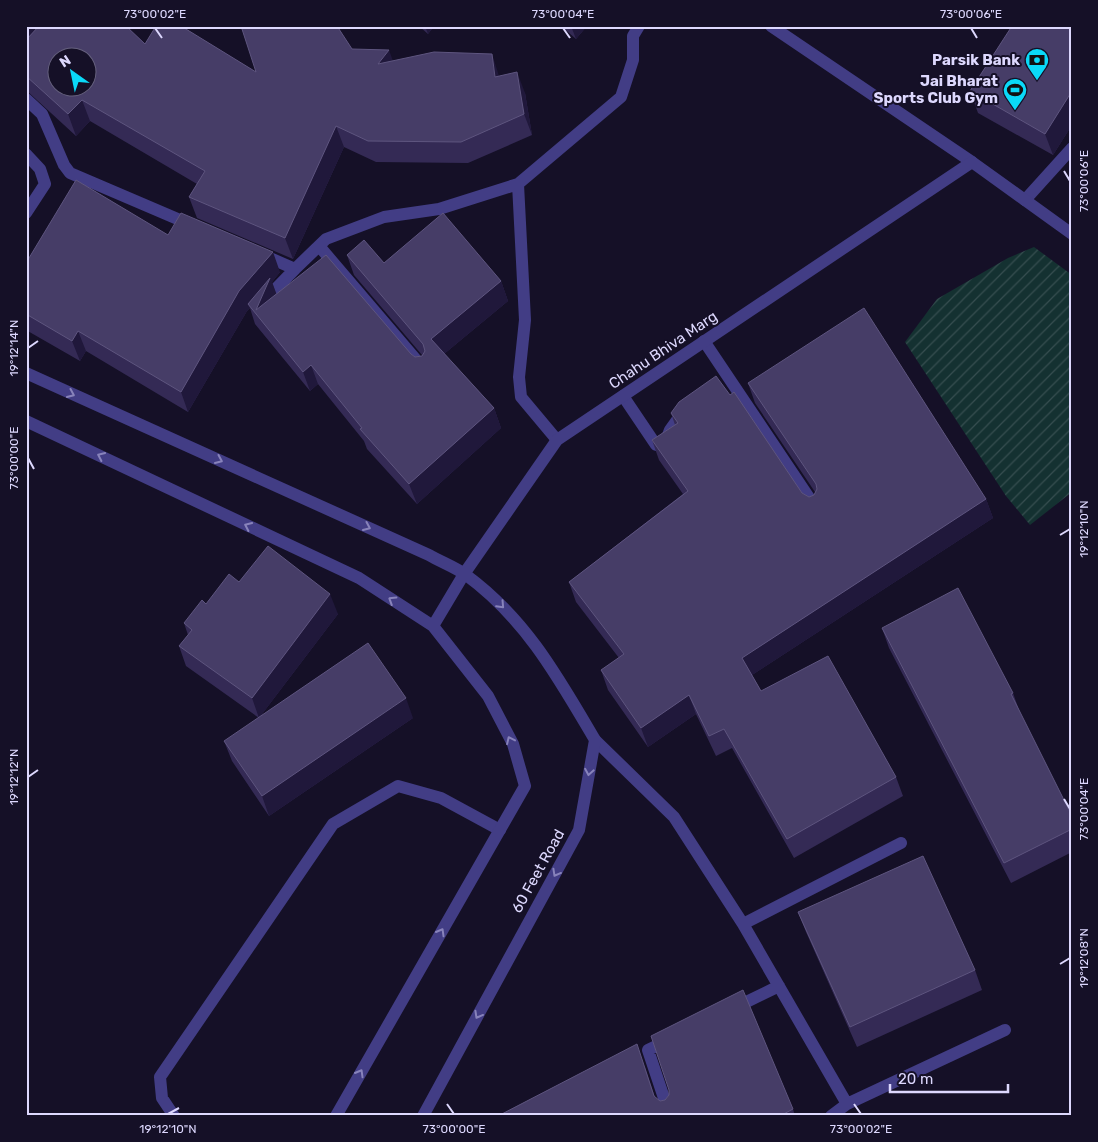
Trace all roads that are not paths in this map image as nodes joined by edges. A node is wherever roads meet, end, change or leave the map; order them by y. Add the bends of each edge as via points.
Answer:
1 (639, 26) edge
2 (771, 26) edge
3 (26, 98) edge
4 (1072, 148) edge
5 (26, 154) edge
6 (972, 162) junction
7 (518, 184) junction
8 (1025, 200) junction
9 (26, 213) edge
10 (205, 230) edge
11 (1072, 234) edge
12 (319, 246) junction
13 (250, 250) edge
14 (295, 268) junction
15 (256, 311) edge
16 (704, 342) junction
17 (424, 369) edge
18 (26, 374) edge
19 (622, 396) junction
20 (680, 416) edge
21 (26, 421) edge
22 (557, 440) junction
23 (816, 508) edge
24 (464, 574) junction
25 (433, 626) junction
26 (595, 740) junction
27 (500, 830) junction
28 (901, 843) dead end
29 (743, 924) junction
30 (779, 986) junction
31 (726, 1012) edge
32 (1005, 1030) dead end
33 (683, 1033) edge
34 (847, 1104) junction
35 (174, 1116) edge
36 (336, 1116) edge
37 (423, 1116) edge
38 (670, 1116) edge
39 (831, 1116) edge

1 - 7 street via 633,36 633,60 621,97
2 - 6 street
3 - 10 street via 42,114 70,174
4 - 8 street
5 - 9 street via 40,169 45,184
6 - 8 street
6 - 16 street, Chahu Bhiva Marg
7 - 12 street via 439,209 384,217 326,240
7 - 22 street via 525,320 519,377 521,398
8 - 11 street
12 - 14 street
12 - 17 street
13 - 14 street
14 - 15 street
16 - 19 street, Chahu Bhiva Marg
16 - 23 street
18 -> 24 street via 429,555
19 - 20 street via 656,445 665,443
19 - 22 street, Chahu Bhiva Marg
25 -> 21 street via 359,578
22 - 24 street, Chahu Bhiva Marg
24 - 25 street, Chahu Bhiva Marg
24 -> 26 street via 500,602 550,663
27 -> 25 street via 525,786 513,744 488,696
26 - 29 street via 674,817
26 -> 37 street, 60 Feet Road via 579,830
27 - 35 street via 441,798 398,786 333,824 160,1078 162,1098
36 -> 27 street
28 - 29 street
29 - 30 street
30 - 31 street
30 - 34 street
32 - 34 street
33 - 38 street via 644,1052
34 - 39 street

